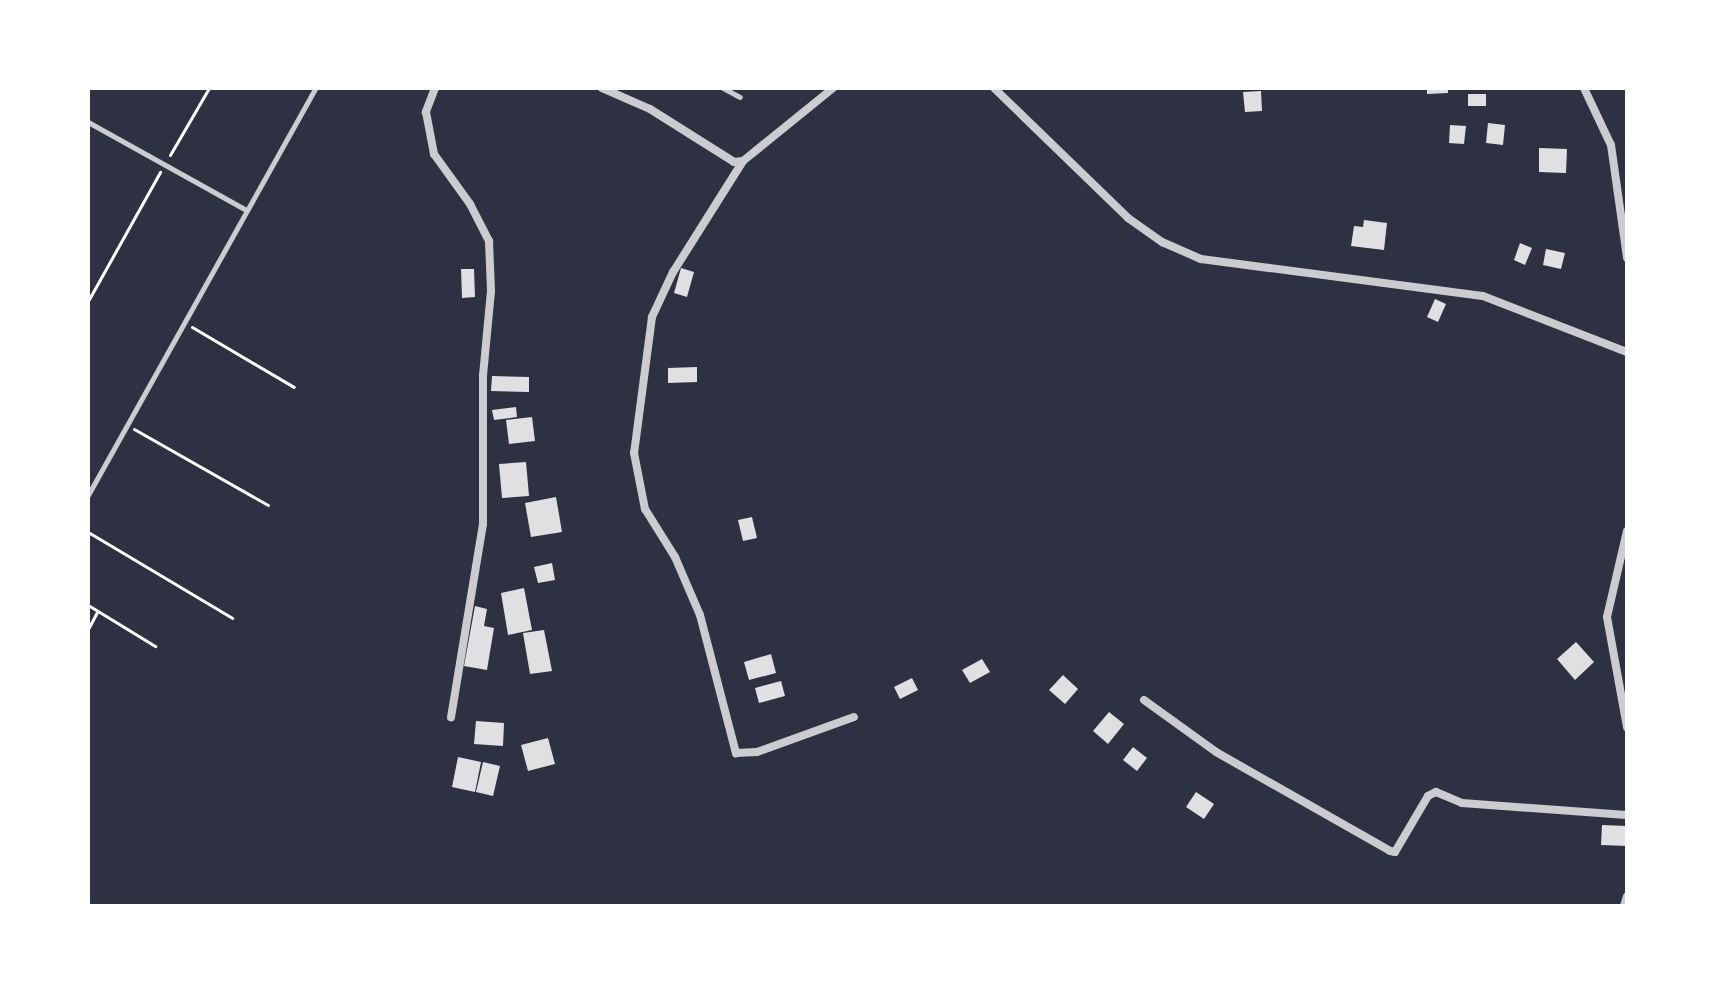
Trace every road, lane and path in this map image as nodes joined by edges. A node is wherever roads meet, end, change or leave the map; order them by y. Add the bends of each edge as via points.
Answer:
1 (209, 88) edge
2 (315, 88) edge
3 (435, 88) edge
4 (602, 88) edge
5 (723, 88) edge
6 (833, 88) edge
7 (994, 88) edge
8 (1584, 88) edge
9 (740, 97) dead end
10 (88, 122) edge
11 (743, 161) junction
12 (164, 164) junction
13 (245, 209) junction
14 (1625, 234) edge
15 (1627, 258) edge
16 (88, 301) edge
17 (182, 321) junction
18 (1627, 352) edge
19 (294, 387) dead end
20 (127, 425) junction
21 (88, 495) edge
22 (268, 505) dead end
23 (1627, 531) edge
24 (88, 532) edge
25 (88, 605) edge
26 (97, 612) junction
27 (232, 618) dead end
28 (88, 629) edge
29 (155, 646) dead end
30 (1144, 700) dead end
31 (451, 717) dead end
32 (854, 717) dead end
33 (1627, 727) edge
34 (1627, 815) edge
35 (1627, 896) edge
36 (1624, 906) edge

1 - 12 path
2 - 13 lane
3 - 31 street via 426,112 434,154 489,241 491,291 483,375 483,524
4 - 11 street via 650,109 734,162
5 - 9 lane
6 - 11 street
7 - 18 street via 1128,218 1162,242 1201,259 1468,292
8 - 14 street via 1611,145
10 - 12 lane
11 - 32 street via 673,272 652,317 634,453 642,495 700,615 736,753 757,752
12 - 13 lane
12 - 16 path
13 - 17 lane
14 - 15 street
17 - 19 path
17 - 20 lane
20 - 21 lane
20 - 22 path
23 - 33 street via 1607,617
24 - 27 path
25 - 26 path
26 - 28 path
26 - 29 path
30 - 34 street via 1216,752 1390,851 1395,852 1428,796 1436,792 1462,803
35 - 36 street

